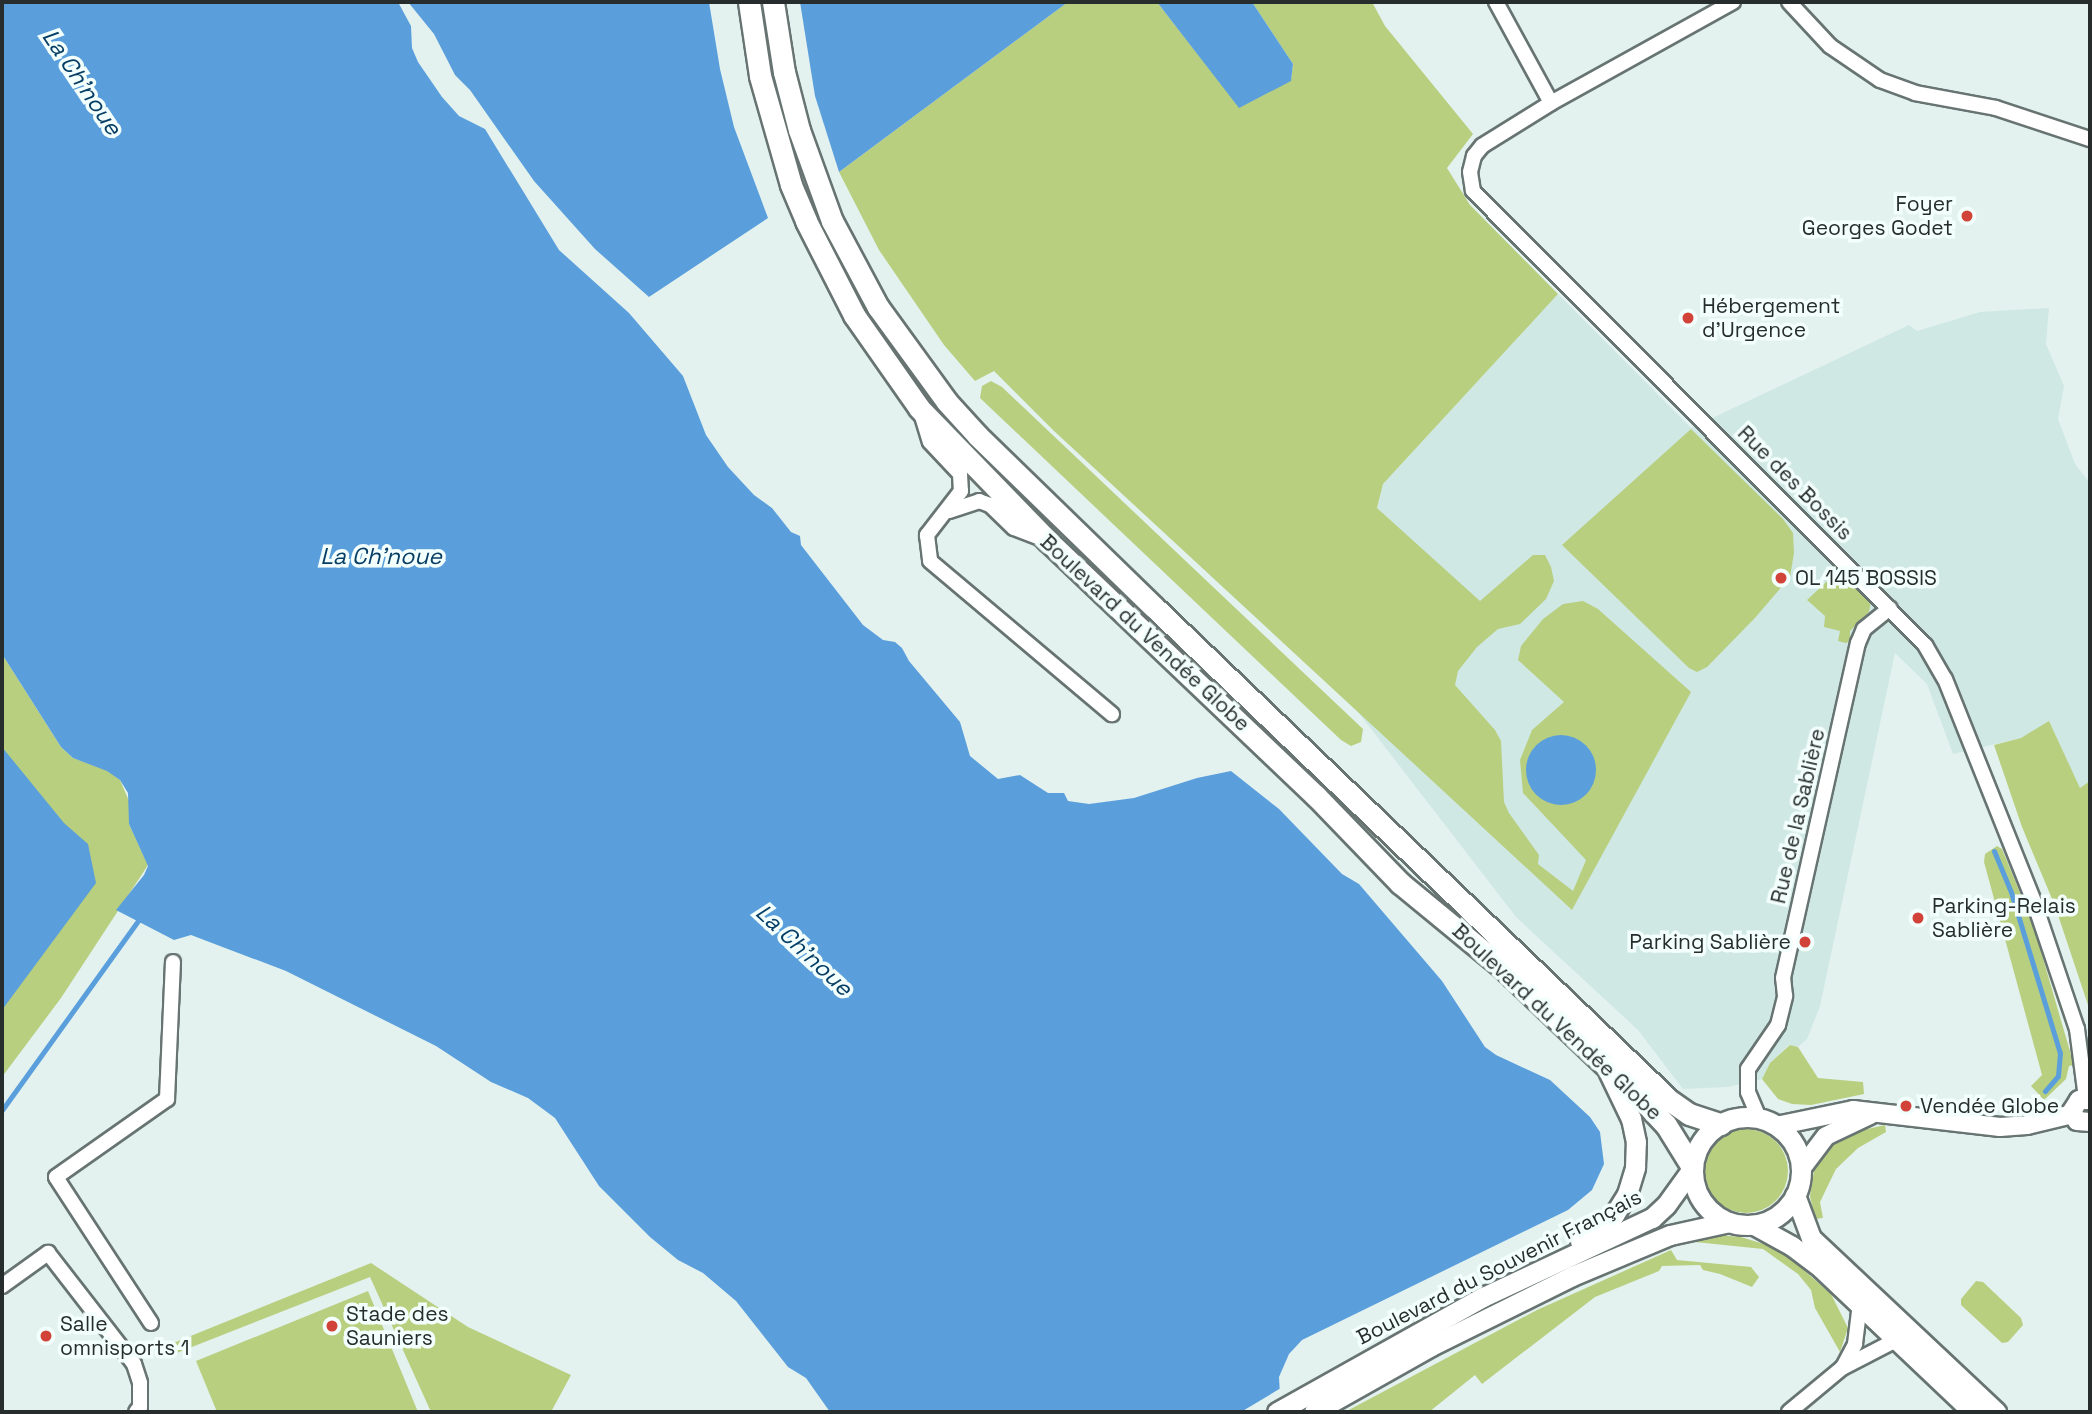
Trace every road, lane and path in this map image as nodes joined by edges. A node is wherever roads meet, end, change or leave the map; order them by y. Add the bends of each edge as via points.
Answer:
1 (749, 2) edge
2 (773, 2) edge
3 (1496, 2) edge
4 (1733, 2) edge
5 (1789, 2) edge
6 (1551, 103) junction
7 (2090, 139) edge
8 (919, 408) junction
9 (949, 511) junction
10 (1048, 541) junction
11 (1890, 608) junction
12 (1112, 714) dead end
13 (173, 962) dead end
14 (1604, 1064) junction
15 (2088, 1099) edge
16 (1877, 1112) junction
17 (2073, 1114) junction
18 (1768, 1122) junction
19 (2090, 1122) edge
20 (1720, 1124) junction
21 (1692, 1168) junction
22 (1801, 1169) junction
23 (1796, 1195) junction
24 (1729, 1222) junction
25 (1754, 1225) junction
26 (1544, 1268) junction
27 (2, 1286) edge
28 (1860, 1305) junction
29 (151, 1323) dead end
30 (1896, 1340) junction
31 (1842, 1368) junction
32 (1316, 1403) edge
33 (136, 1412) edge
34 (1277, 1412) edge
35 (1789, 1412) edge
36 (1973, 1412) edge
37 (1996, 1412) edge

1 - 8 main road, Boulevard du Vendée Globe via 760,76 806,221 861,327
2 - 20 main road, Boulevard du Vendée Globe via 799,130 832,220 878,307 947,402 1669,1100 1689,1115
3 - 6 street
4 - 6 street, Rue des Bossis
5 - 7 street via 1830,46 1880,80 1915,93 1996,108
6 - 11 street, Rue des Bossis via 1482,146 1470,173 1473,191
8 - 9 street via 930,442 960,474 961,491
8 - 10 main road, Boulevard du Vendée Globe
9 - 10 street via 979,501 990,505 1014,528
9 - 12 street via 928,535 930,561
10 - 14 main road, Boulevard du Vendée Globe via 1316,796 1400,883 1483,949
11 - 15 street, Rue des Bossis via 1925,645 1945,679 2003,820 2077,1029
11 - 18 street, Rue de la Sablière via 1864,629 1858,643 1783,978 1785,996 1776,1031 1748,1069 1748,1091
13 - 29 street via 167,1099 56,1177
14 - 21 main road, Boulevard du Vendée Globe via 1664,1122
14 - 26 main road via 1634,1130 1632,1180 1614,1215 1587,1238 1556,1253
15 - 17 street via 2076,1101
16 - 17 street via 2000,1127
16 - 18 street via 1853,1110
16 - 22 street via 1826,1136
17 - 19 street via 2081,1123
18 - 20 main road via 1746,1117
18 - 22 main road via 1794,1144
20 - 21 main road via 1701,1142
21 - 24 main road via 1698,1196 1706,1208
21 - 26 main road, Boulevard du Souvenir Français via 1667,1205 1652,1218
22 - 23 main road
23 - 25 main road via 1778,1215
23 - 37 main road via 1811,1238
24 - 25 main road
24 - 32 main road, Boulevard du Souvenir Français via 1670,1235 1572,1276
25 - 28 main road via 1792,1246
26 - 32 main road, Boulevard du Souvenir Français via 1483,1297
27 - 33 street via 48,1253 134,1363 140,1382
28 - 30 main road
28 - 31 street via 1855,1344
30 - 31 street
30 - 36 main road
31 - 35 street
32 - 34 main road, Boulevard du Souvenir Français

